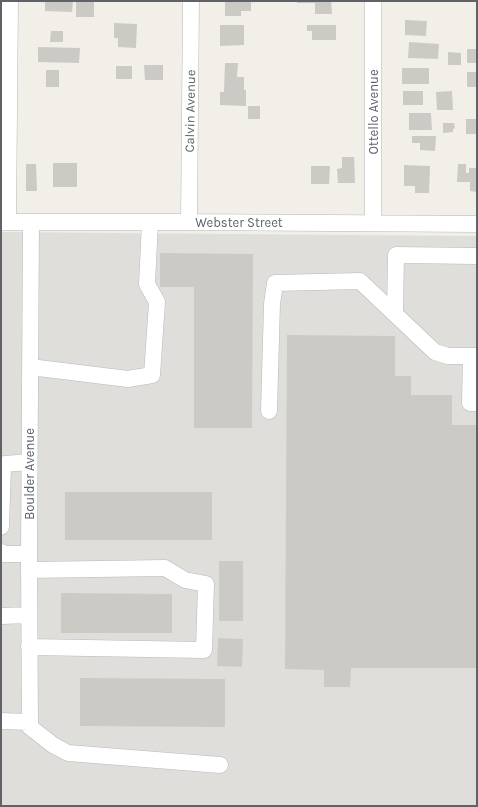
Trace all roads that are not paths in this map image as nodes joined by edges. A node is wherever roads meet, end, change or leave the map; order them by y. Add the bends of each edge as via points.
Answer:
1 (10, 1) edge
2 (191, 1) edge
3 (373, 1) edge
4 (4, 222) edge
5 (31, 222) junction
6 (150, 222) junction
7 (189, 222) junction
8 (373, 223) junction
9 (477, 224) edge
10 (477, 256) edge
11 (395, 314) junction
12 (474, 356) edge
13 (30, 367) junction
14 (477, 403) edge
15 (269, 411) dead end
16 (29, 462) junction
17 (1, 527) edge
18 (1, 552) edge
19 (29, 554) junction
20 (28, 570) junction
21 (29, 615) junction
22 (1, 616) edge
23 (29, 647) junction
24 (1, 721) edge
25 (30, 724) junction
26 (220, 765) dead end

1 - 4 street
2 - 7 street, Calvin Avenue
3 - 8 street, Ottello Avenue
4 - 5 street, Webster Street
5 - 6 street, Webster Street
5 - 13 street, Boulder Avenue
6 - 7 street, Webster Street
6 - 13 street via 148,284 157,302 152,376 128,379
7 - 8 street, Webster Street
8 - 9 street, Webster Street
10 - 11 street via 396,256
11 - 12 street via 435,352 448,356
11 - 15 street via 360,281 275,282
12 - 14 street via 470,403
13 - 16 street, Boulder Avenue
16 - 17 street via 5,464 3,468
16 - 19 street, Boulder Avenue
18 - 19 street
19 - 20 street, Boulder Avenue
20 - 21 street, Boulder Avenue
20 - 23 street via 165,568 185,580 206,584 204,650
21 - 22 street
21 - 23 street, Boulder Avenue
23 - 25 street, Boulder Avenue
24 - 25 street
25 - 26 street via 53,745 68,754

